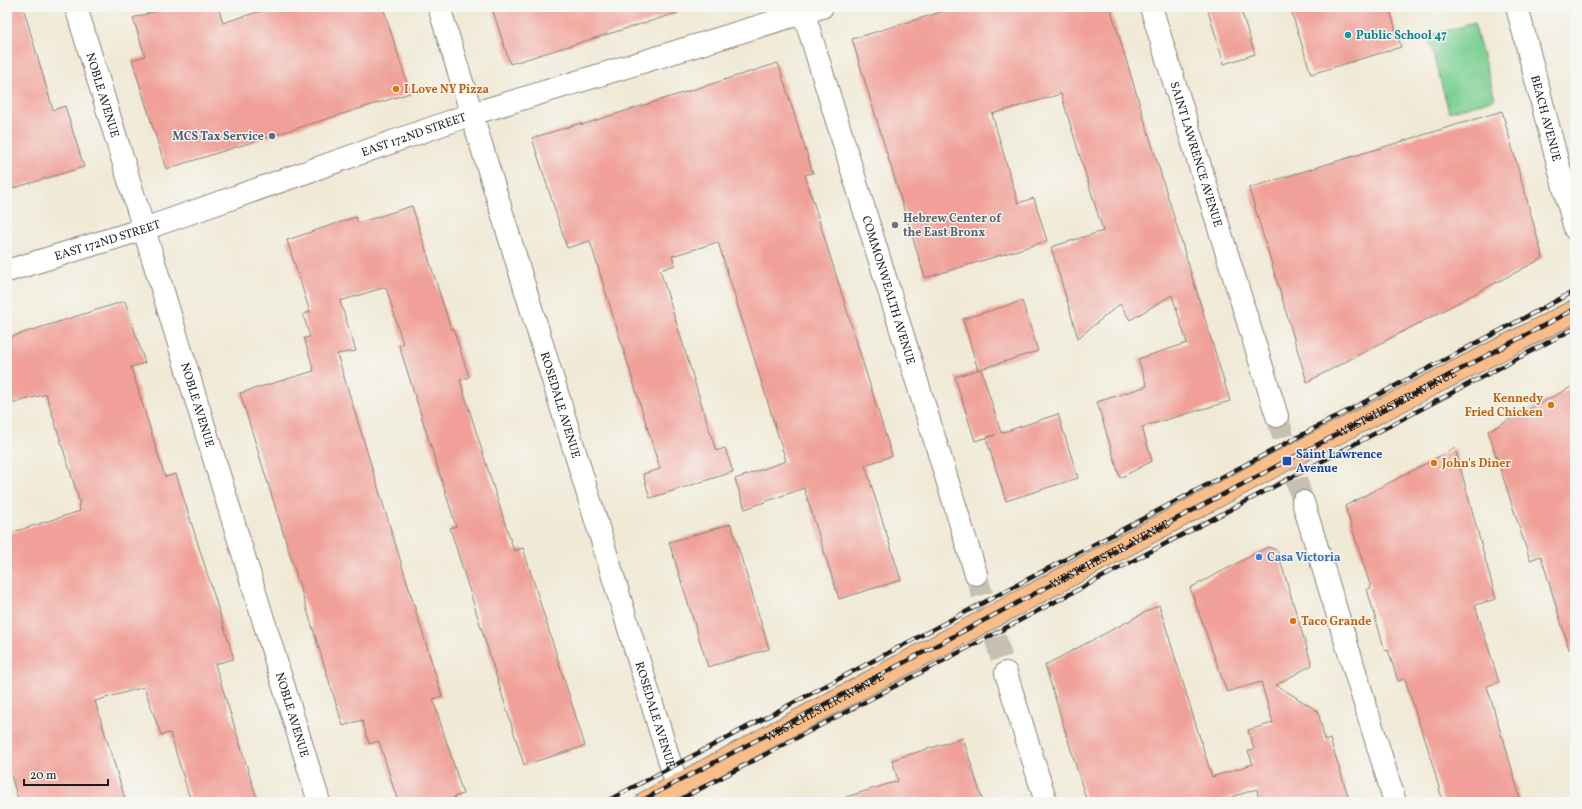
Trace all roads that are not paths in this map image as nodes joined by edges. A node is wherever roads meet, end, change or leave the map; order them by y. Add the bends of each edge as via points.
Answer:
1 (76, 7) edge
2 (439, 7) edge
3 (1151, 7) edge
4 (1517, 7) edge
5 (809, 9) edge
6 (472, 114) junction
7 (144, 229) junction
8 (1575, 229) edge
9 (7, 271) edge
10 (1575, 312) edge
11 (1277, 416) tunnel mouth
12 (1303, 502) tunnel mouth
13 (976, 574) tunnel mouth
14 (1006, 673) tunnel mouth
15 (680, 794) edge
16 (319, 802) edge
17 (647, 802) edge
18 (1046, 802) edge
19 (1395, 802) edge

1 - 7 street, NOBLE AVENUE
2 - 6 street, ROSEDALE AVENUE
3 - 11 street, SAINT LAWRENCE AVENUE
4 - 8 street, BEACH AVENUE
5 - 6 street, EAST 172ND STREET
5 - 13 street, COMMONWEALTH AVENUE
6 - 7 street, EAST 172ND STREET
6 - 15 street, ROSEDALE AVENUE
7 - 9 street, EAST 172ND STREET
7 - 16 street, NOBLE AVENUE
10 - 15 main road, WESTCHESTER AVENUE via 1290,457
12 - 19 street
14 - 18 street
15 - 17 main road, WESTCHESTER AVENUE

